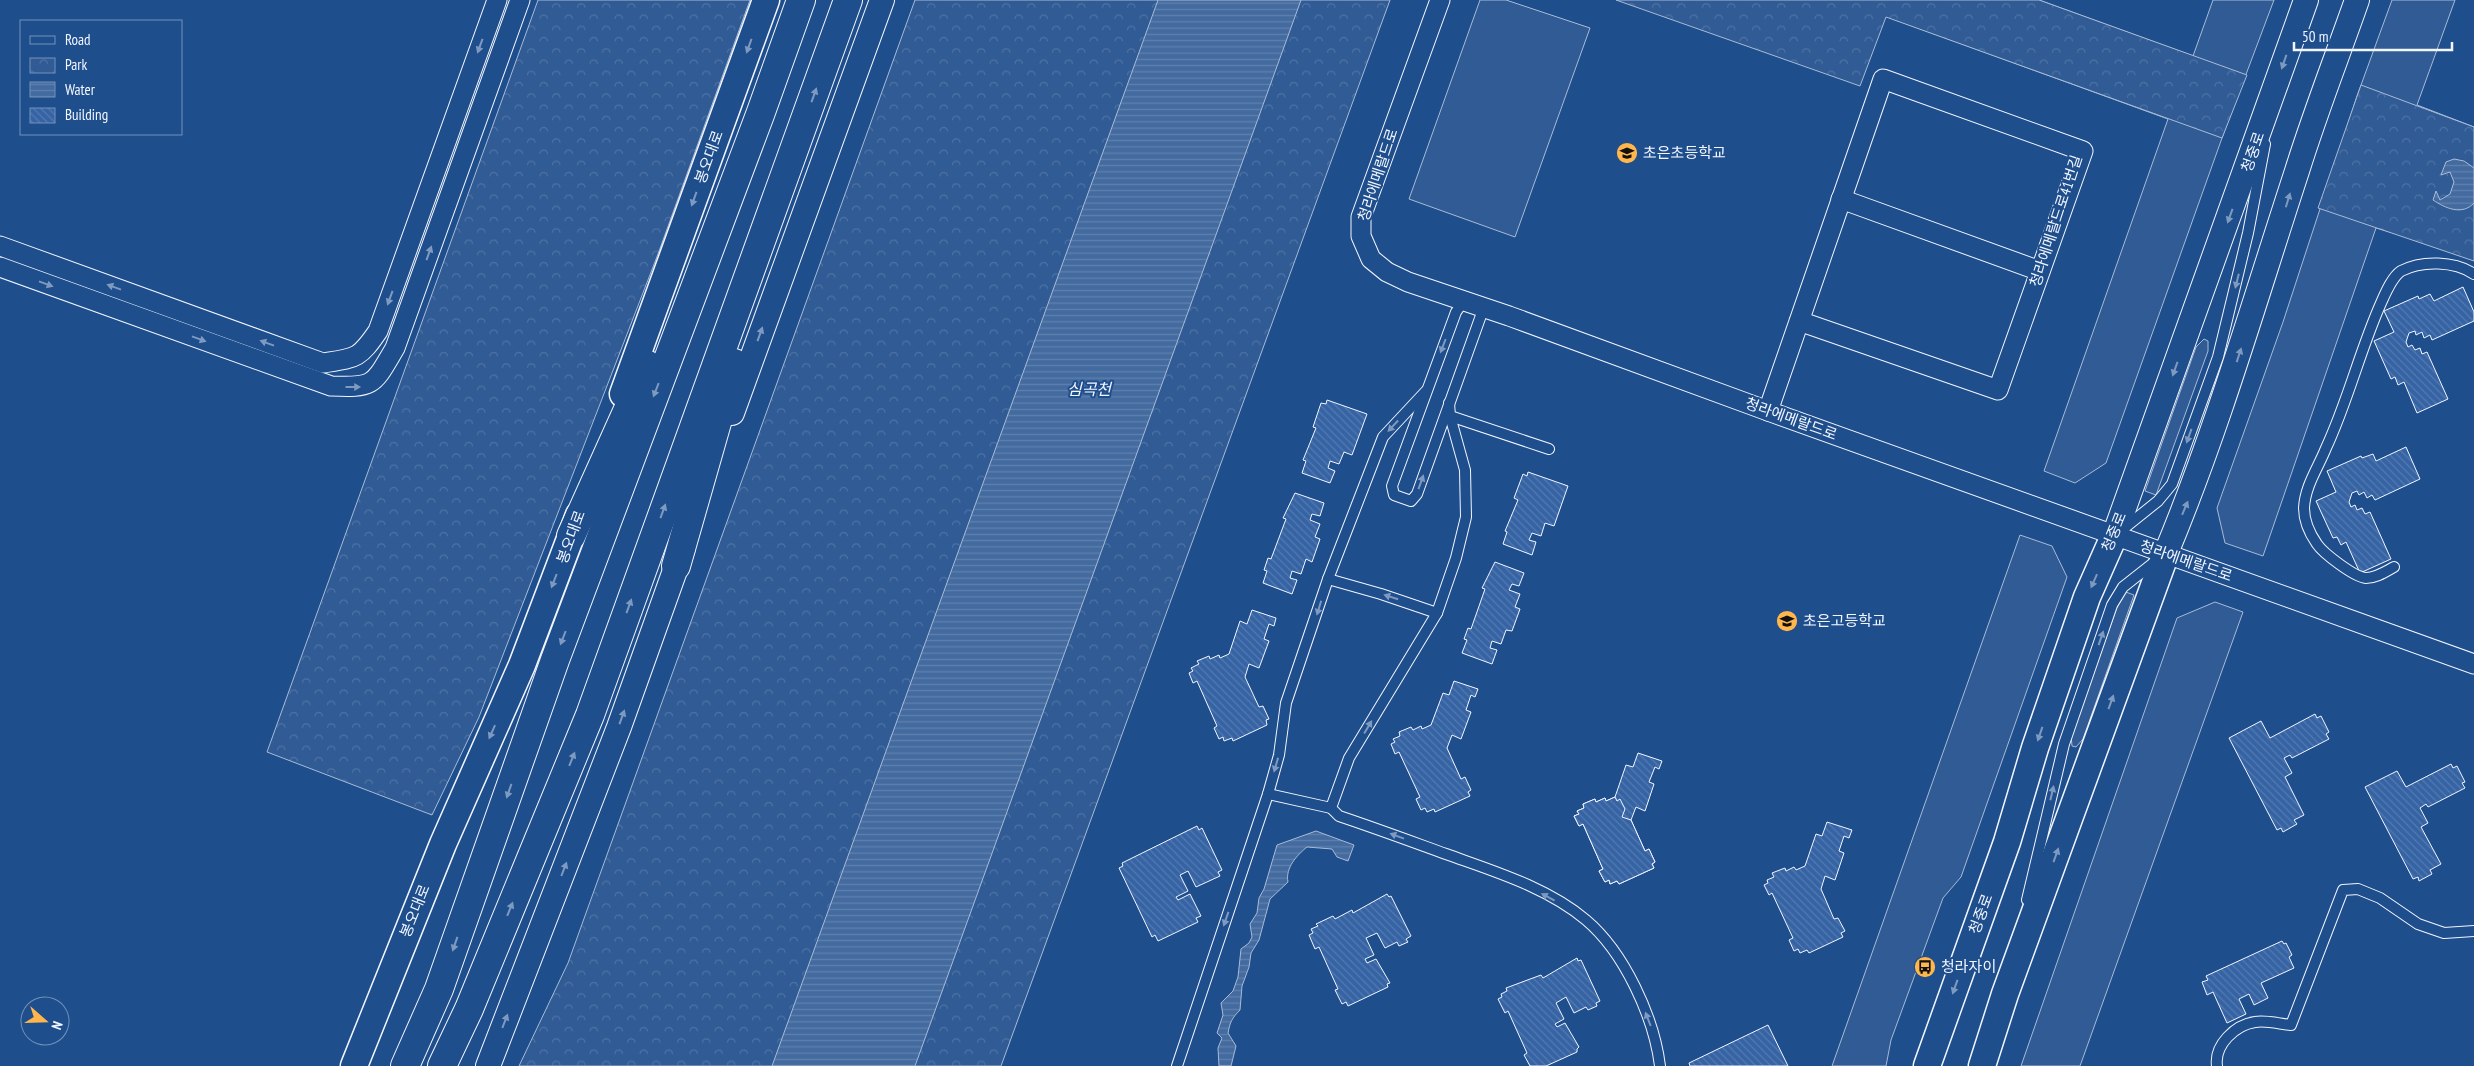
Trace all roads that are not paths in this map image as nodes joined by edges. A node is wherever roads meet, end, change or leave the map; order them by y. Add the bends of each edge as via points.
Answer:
1 (497, 0) edge
2 (520, 0) edge
3 (766, 0) edge
4 (850, 0) edge
5 (882, 0) edge
6 (1440, 0) edge
7 (2306, 0) edge
8 (2357, 0) edge
9 (798, 5) edge
10 (2272, 96) junction
11 (761, 112) junction
12 (802, 129) junction
13 (1841, 199) junction
14 (0, 246) edge
15 (0, 268) edge
16 (2040, 271) junction
17 (2474, 274) edge
18 (1463, 302) junction
19 (1484, 307) junction
20 (1799, 321) junction
21 (1426, 391) junction
22 (1449, 403) junction
23 (1768, 411) junction
24 (1450, 416) junction
25 (1549, 450) dead end
26 (571, 536) junction
27 (2114, 536) junction
28 (2166, 553) junction
29 (676, 566) junction
30 (2394, 567) dead end
31 (1328, 579) junction
32 (1437, 613) junction
33 (2474, 664) edge
34 (1268, 794) junction
35 (1331, 808) junction
36 (2474, 931) edge
37 (354, 1066) edge
38 (405, 1066) edge
39 (442, 1066) edge
40 (488, 1066) edge
41 (1177, 1066) edge
42 (1660, 1066) edge
43 (1927, 1066) edge
44 (1982, 1066) edge
45 (2218, 1066) edge

1 -> 14 street via 378,331 364,352 323,363
15 -> 2 street via 330,386 360,388 377,378 395,348
3 -> 26 main road, 봉오대로
12 -> 4 highway
29 -> 5 street
6 - 18 street, 청라에메랄드로 via 1361,217 1361,236 1371,259 1387,272
7 -> 10 street, 청중로
28 -> 8 street via 2220,412 2297,170
9 - 11 highway, 봉오대로
10 -> 27 street, 청중로
10 -> 27 lane via 2248,233 2218,357 2172,484 2158,501
11 - 26 highway
11 -> 38 highway, 봉오대로 via 555,660 439,990
12 - 29 highway
39 -> 12 highway via 469,1009 590,715
13 - 16 street
13 - 16 street, 청라에메랄드로41번길 via 1883,79 2040,135 2083,151
13 - 20 street, 청라에메랄드로41번길
16 - 20 street, 청라에메랄드로41번길 via 1998,390
17 - 30 lane via 2452,264 2429,264 2401,272 2393,281 2368,334 2357,372 2311,478 2304,508 2317,545 2356,575 2374,577
18 - 19 street, 청라에메랄드로
18 -> 21 lane via 1456,312
19 - 22 lane
19 - 23 street, 청라에메랄드로
20 - 23 street, 청라에메랄드로41번길
21 -> 22 lane via 1392,486 1394,494 1411,501 1417,494
21 -> 31 lane via 1383,437
22 - 24 lane
23 - 27 street, 청라에메랄드로
24 - 25 lane
24 - 32 lane via 1465,470 1466,517
26 -> 37 main road, 봉오대로 via 522,665 443,844
27 - 28 street, 청라에메랄드로
27 -> 43 main road, 청중로 via 2087,597 2034,748 2007,842
28 - 33 street, 청라에메랄드로
44 -> 28 main road
40 -> 29 street
32 -> 31 lane
31 -> 34 lane via 1286,704 1279,755
35 -> 32 lane via 1349,758
34 - 35 lane
34 -> 41 lane
42 -> 35 lane via 1653,1031 1632,982 1599,933 1574,911 1522,883 1339,816
36 - 45 lane via 2444,933 2418,924 2380,898 2358,889 2343,890 2291,1025 2256,1021 2244,1025 2224,1040 2219,1048

